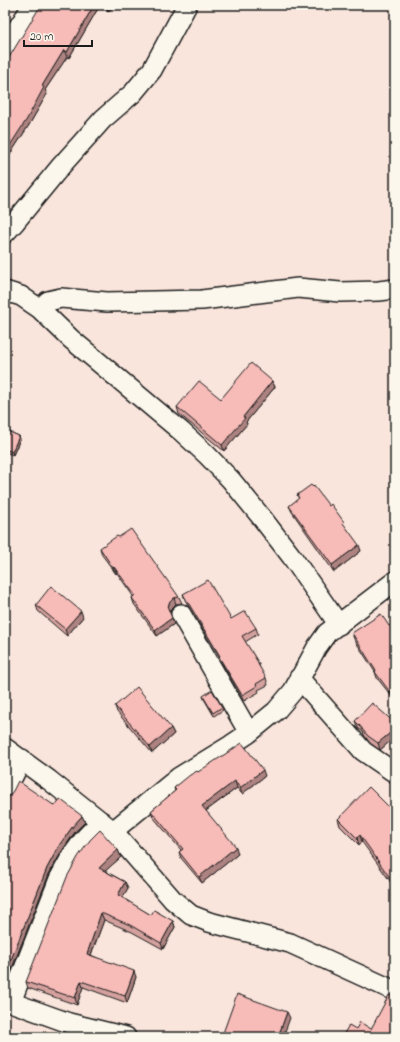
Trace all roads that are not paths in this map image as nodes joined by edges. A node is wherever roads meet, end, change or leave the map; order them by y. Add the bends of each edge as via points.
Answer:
1 (33, 5) edge
2 (187, 5) edge
3 (5, 47) edge
4 (5, 233) edge
5 (395, 289) edge
6 (5, 291) edge
7 (40, 308) junction
8 (395, 581) edge
9 (181, 614) dead end
10 (339, 625) junction
11 (299, 678) junction
12 (249, 732) junction
13 (5, 748) edge
14 (22, 759) junction
15 (395, 773) edge
16 (5, 792) edge
17 (107, 826) junction
18 (395, 991) edge
19 (8, 1001) edge
20 (126, 1037) edge

1 - 3 street
2 - 4 street via 152,70 133,93 103,119
5 - 7 street via 340,292 298,288 202,300 107,302 61,298 48,301
6 - 7 street via 22,296
7 - 10 street via 71,339 207,455 262,518
8 - 10 street
9 - 12 street
10 - 11 street via 317,646
11 - 12 street via 293,691 276,711
11 - 15 street via 363,751
12 - 17 street
13 - 14 street
14 - 16 street
14 - 17 street
17 - 18 street via 173,900 191,914 209,922 290,943
17 - 19 street via 84,839 71,857
19 - 20 street via 68,1023

